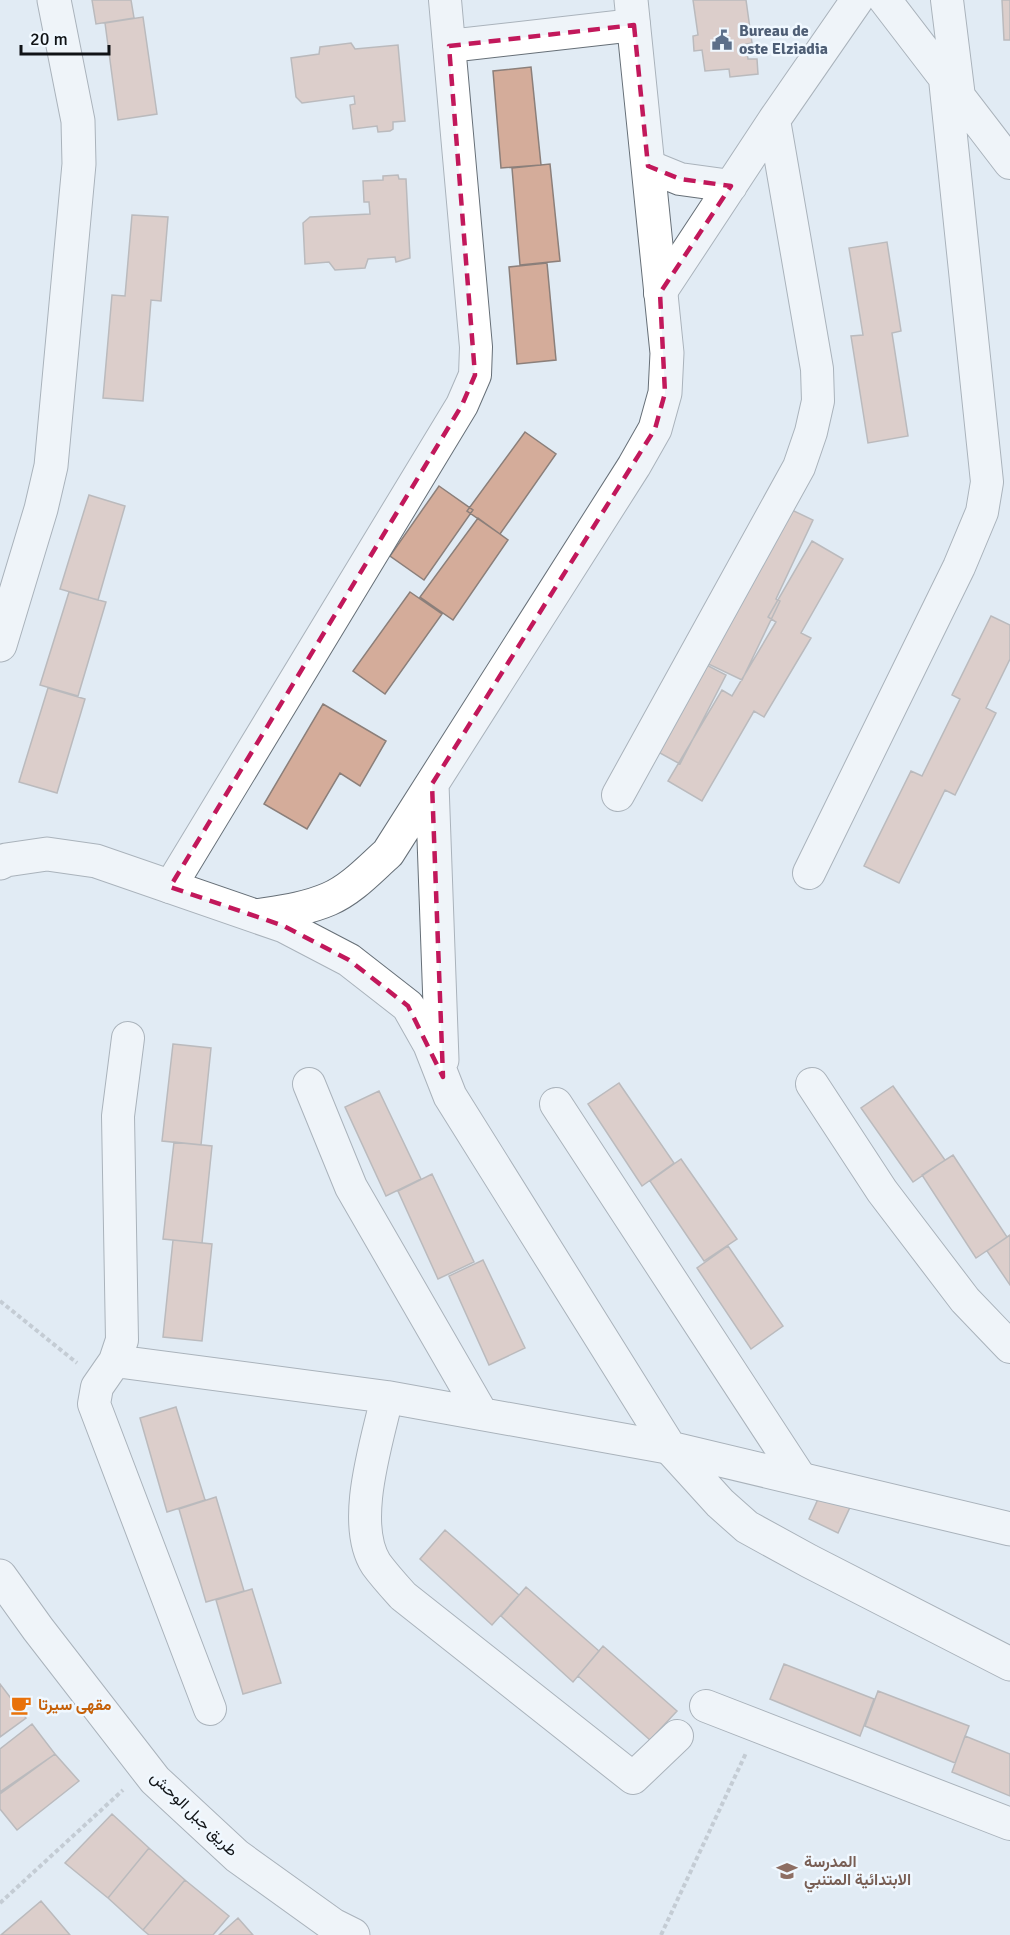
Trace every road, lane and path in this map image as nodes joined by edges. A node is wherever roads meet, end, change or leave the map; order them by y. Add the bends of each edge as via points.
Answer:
1 (54, 0) edge
2 (445, 0) edge
3 (857, 0) edge
4 (885, 0) edge
5 (947, 0) edge
6 (632, 12) edge
7 (449, 45) junction
8 (952, 88) junction
9 (774, 120) junction
10 (1010, 163) edge
11 (648, 166) junction
12 (731, 186) junction
13 (660, 293) junction
14 (0, 645) edge
15 (432, 784) junction
16 (618, 795) dead end
17 (0, 863) edge
18 (808, 873) dead end
19 (170, 887) junction
20 (254, 916) junction
21 (128, 1038) dead end
22 (443, 1077) junction
23 (309, 1084) dead end
24 (812, 1084) dead end
25 (556, 1104) dead end
26 (0, 1301) edge
27 (1010, 1347) edge
28 (108, 1371) junction
29 (387, 1397) junction
30 (482, 1414) junction
31 (670, 1448) junction
32 (801, 1479) junction
33 (1010, 1529) edge
34 (0, 1576) edge
35 (1010, 1664) edge
36 (706, 1706) dead end
37 (210, 1709) dead end
38 (758, 1725) junction
39 (677, 1736) dead end
40 (146, 1768) junction
41 (1010, 1824) edge
42 (0, 1903) edge
43 (353, 1935) edge
44 (661, 1935) edge

1 - 14 main road via 78,121 79,164 51,466
2 - 7 street
3 - 9 street
4 - 8 street
5 - 8 street
6 - 7 street
6 - 11 main road
7 - 19 street via 476,347 475,375 456,416
8 - 10 street
8 - 18 street via 987,482 982,512 959,567
9 - 12 street
9 - 16 street via 817,369 818,401 811,432 799,467
11 - 12 street via 680,179
11 - 13 main road
12 - 13 street
13 - 15 main road via 665,393 655,429
15 - 20 main road via 388,853 358,880 331,898 297,910
15 - 22 main road
17 - 19 main road via 47,854 96,861
19 - 20 main road
20 - 22 main road via 284,926 349,960 408,1006
21 - 28 street via 118,1116 122,1340
22 - 31 main road via 457,1106
23 - 30 street via 351,1187
24 - 27 street via 882,1191 965,1300
25 - 32 street
26 - 28 path
28 - 29 street
28 - 37 street via 97,1387 94,1404
29 - 30 street
29 - 39 street via 366,1491 366,1532 375,1562 403,1596 633,1778
30 - 31 street
31 - 32 main road
31 - 35 main road via 747,1527
32 - 33 main road
34 - 40 main road, طريق جبل الوحش
36 - 38 street
38 - 41 street
38 - 44 path
40 - 42 path
40 - 43 main road, طريق جبل الوحش via 237,1856

